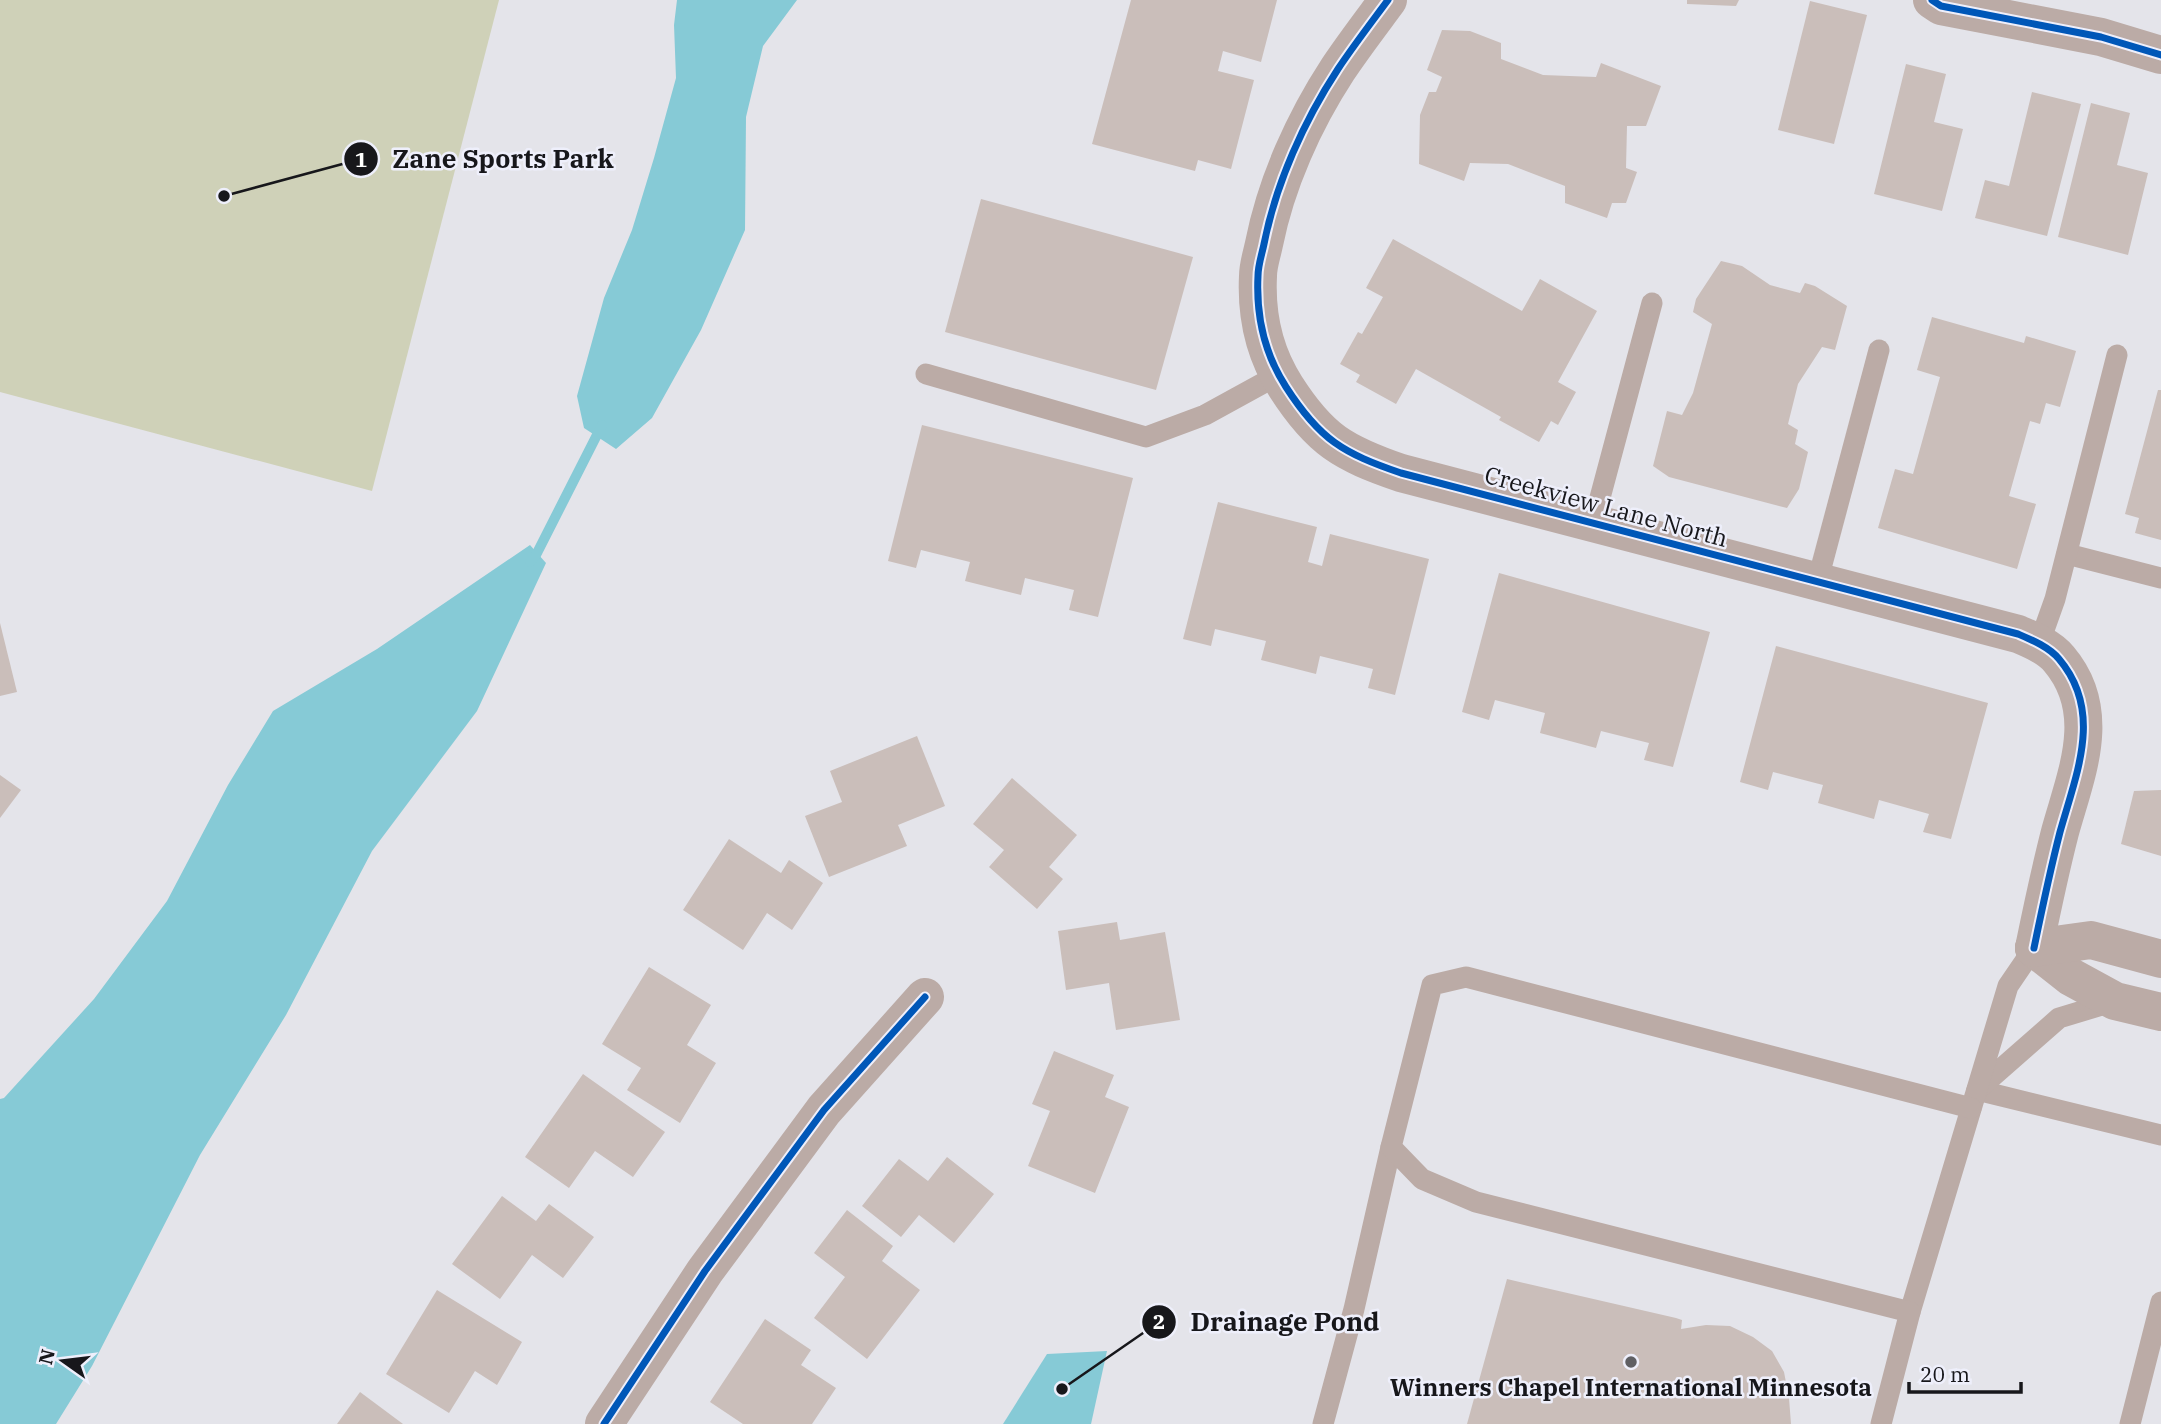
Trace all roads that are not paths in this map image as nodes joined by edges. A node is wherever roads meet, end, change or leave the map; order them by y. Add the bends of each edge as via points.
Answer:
1 (1388, 0) edge
2 (1932, 0) edge
3 (2161, 55) edge
4 (1652, 303) dead end
5 (1879, 350) dead end
6 (2117, 355) dead end
7 (926, 374) dead end
8 (1278, 375) junction
9 (1593, 524) junction
10 (2067, 554) junction
11 (2161, 578) edge
12 (1817, 583) junction
13 (2039, 644) junction
14 (2035, 948) junction
15 (2161, 959) edge
16 (925, 997) dead end
17 (2115, 1000) junction
18 (2161, 1012) edge
19 (1974, 1099) junction
20 (2161, 1135) edge
21 (1391, 1147) junction
22 (2161, 1302) edge
23 (1910, 1312) junction
24 (604, 1424) edge
25 (1323, 1424) edge
26 (1881, 1424) edge
27 (2130, 1424) edge

1 - 8 street, Creekview Lane North via 1321,99 1283,176 1267,230 1258,273 1259,313 1265,347
2 - 3 street via 1941,6 2101,37
4 - 9 lane
5 - 12 lane
6 - 10 lane
7 - 8 lane via 1146,437 1205,415
8 - 9 street, Creekview Lane North via 1325,437 1361,459
9 - 12 street, Creekview Lane North
10 - 11 lane
10 - 13 lane
12 - 13 street, Creekview Lane North via 2018,634
13 - 14 street, Creekview Lane North via 2058,658 2077,688 2085,719 2080,759
14 - 15 street via 2091,940
14 - 17 street via 2071,977
14 - 19 lane via 2008,986
16 - 24 street via 824,1110 705,1271
17 - 18 street
17 - 19 lane via 2059,1018
19 - 20 lane
19 - 21 lane via 1466,976 1432,985
19 - 23 lane
21 - 23 lane via 1422,1179 1476,1202
21 - 25 lane
22 - 27 lane
23 - 26 lane

